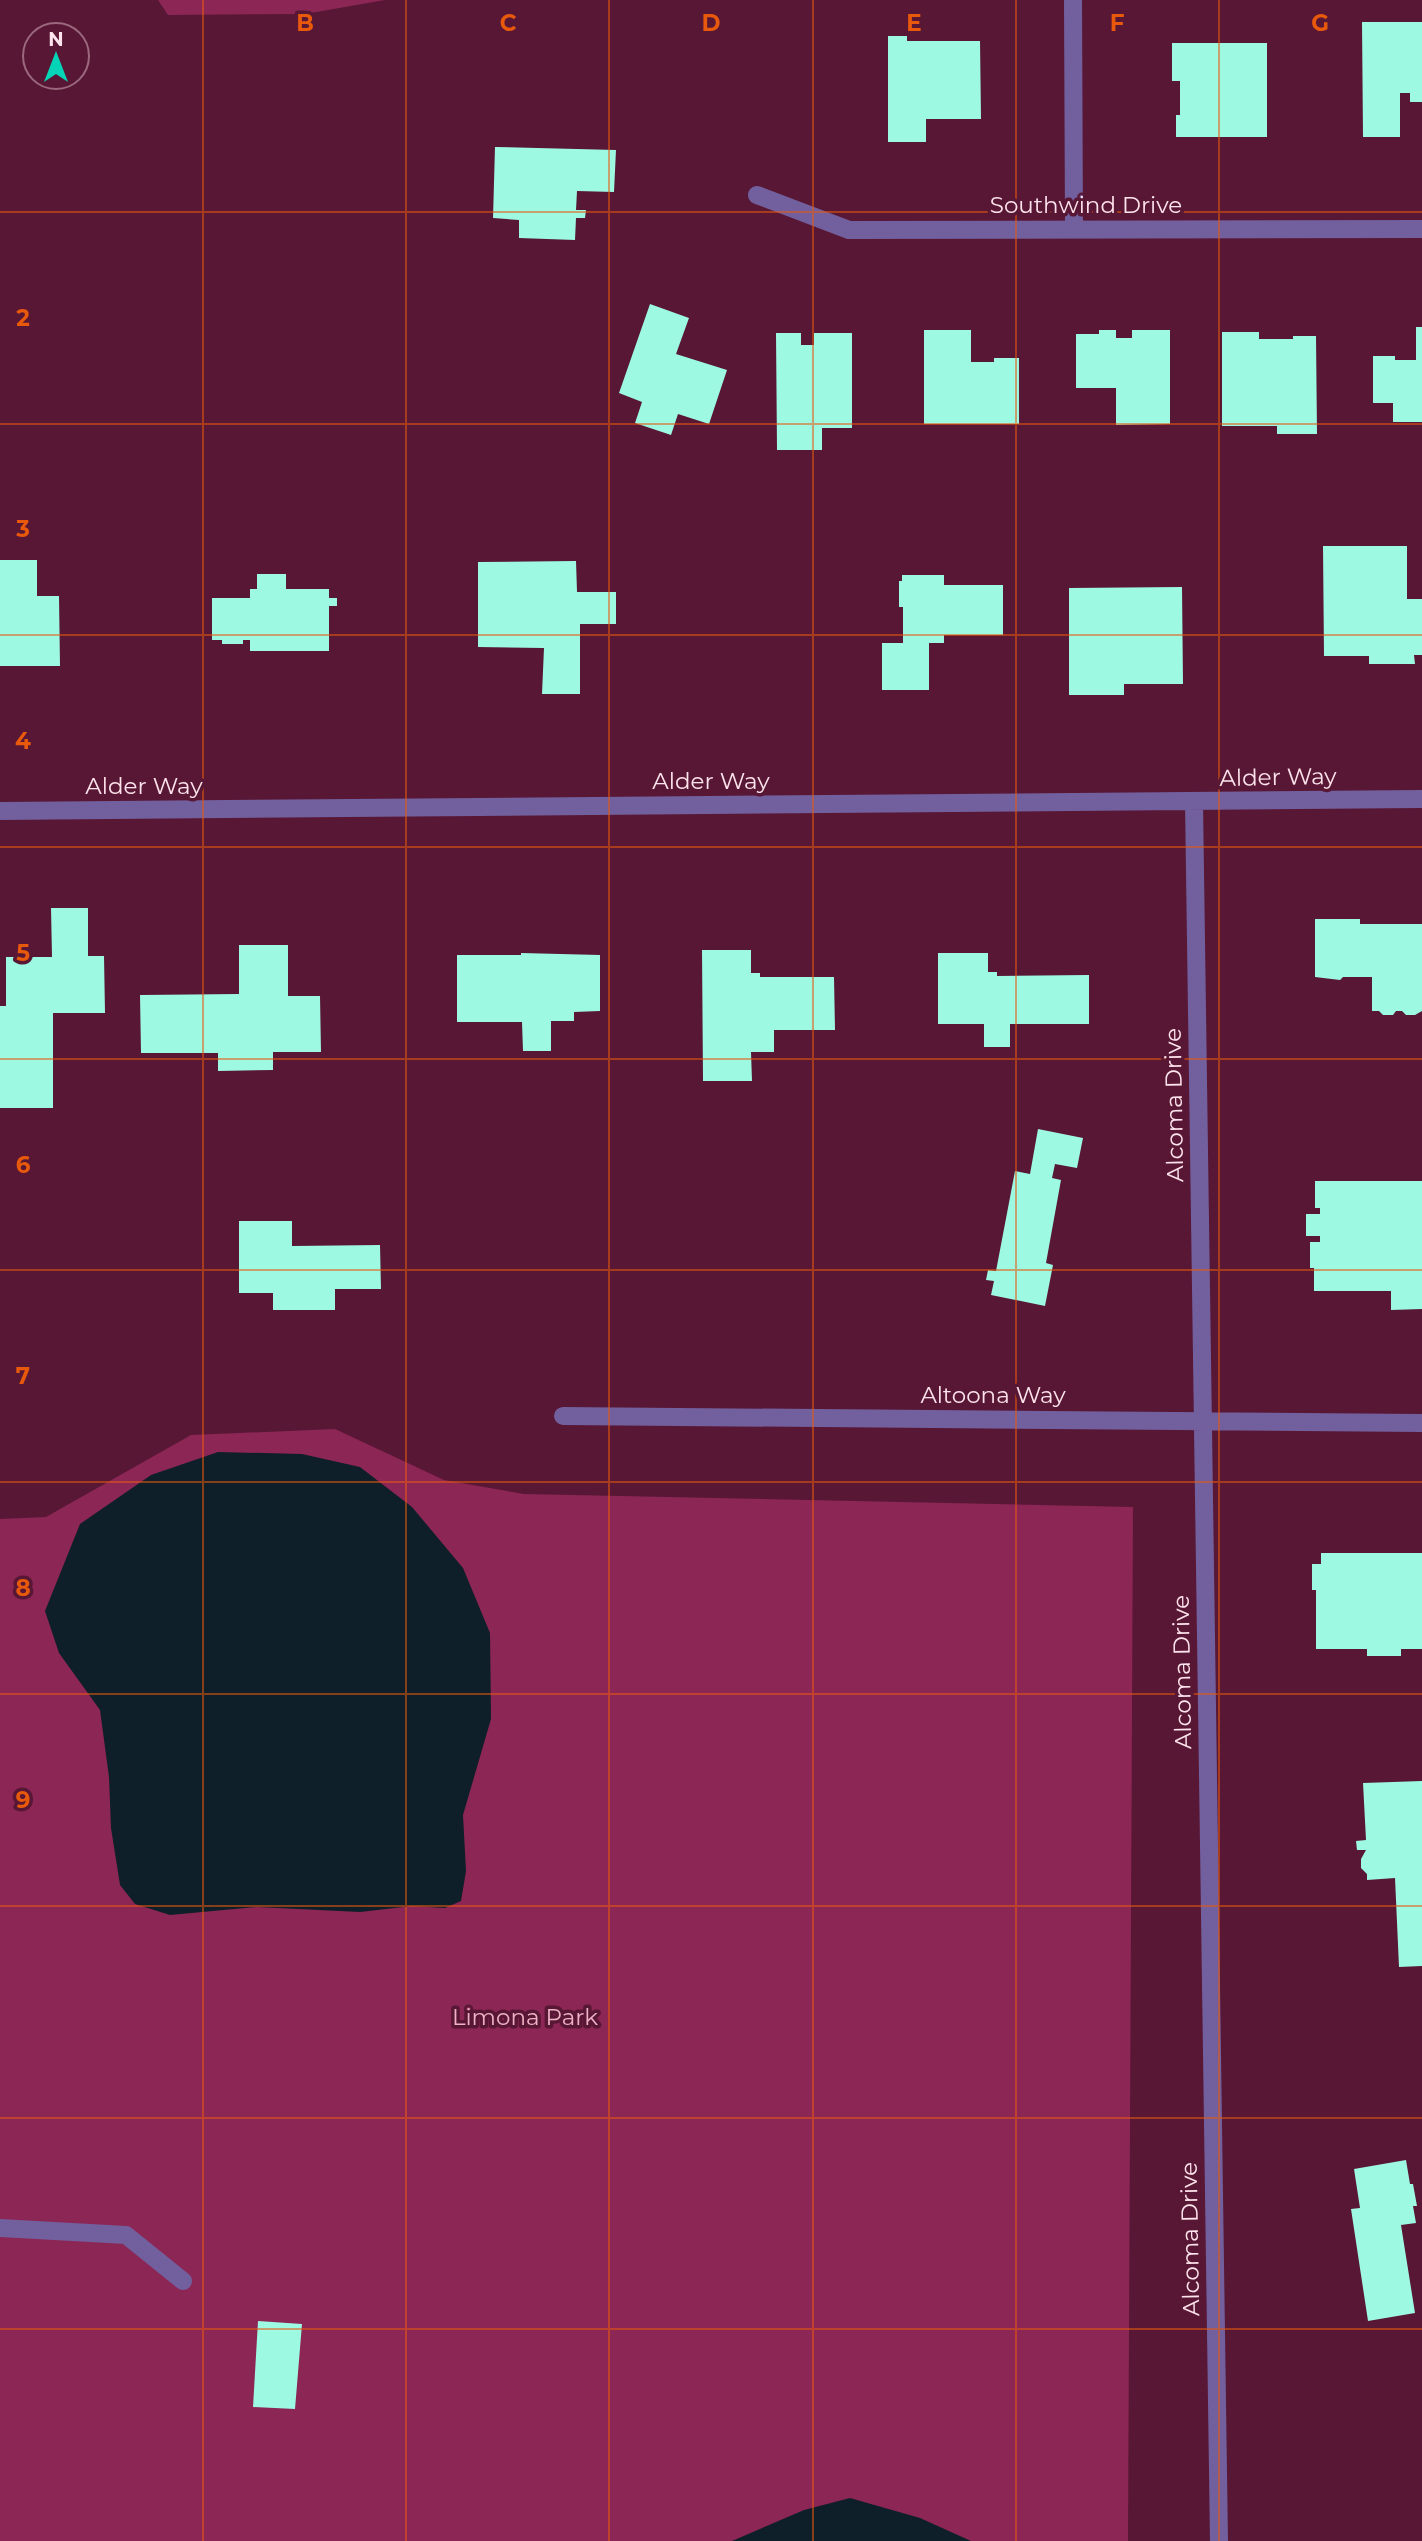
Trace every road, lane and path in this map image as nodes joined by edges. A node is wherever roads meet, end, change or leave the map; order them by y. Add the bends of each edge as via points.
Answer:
1 (1073, 0) edge
2 (757, 195) dead end
3 (1074, 229) junction
4 (1422, 229) edge
5 (1422, 799) edge
6 (1194, 802) junction
7 (0, 811) edge
8 (563, 1416) dead end
9 (1203, 1421) junction
10 (1422, 1423) edge
11 (0, 2228) edge
12 (183, 2281) dead end
13 (1219, 2541) edge

1 - 3 street
2 - 3 street, Southwind Drive via 849,230
3 - 4 street, Southwind Drive
5 - 6 street, Alder Way
6 - 7 street, Alder Way
6 - 9 street, Alcoma Drive
8 - 9 street, Altoona Way
9 - 10 street, Altoona Way
9 - 13 street, Alcoma Drive
11 - 12 street via 126,2235

